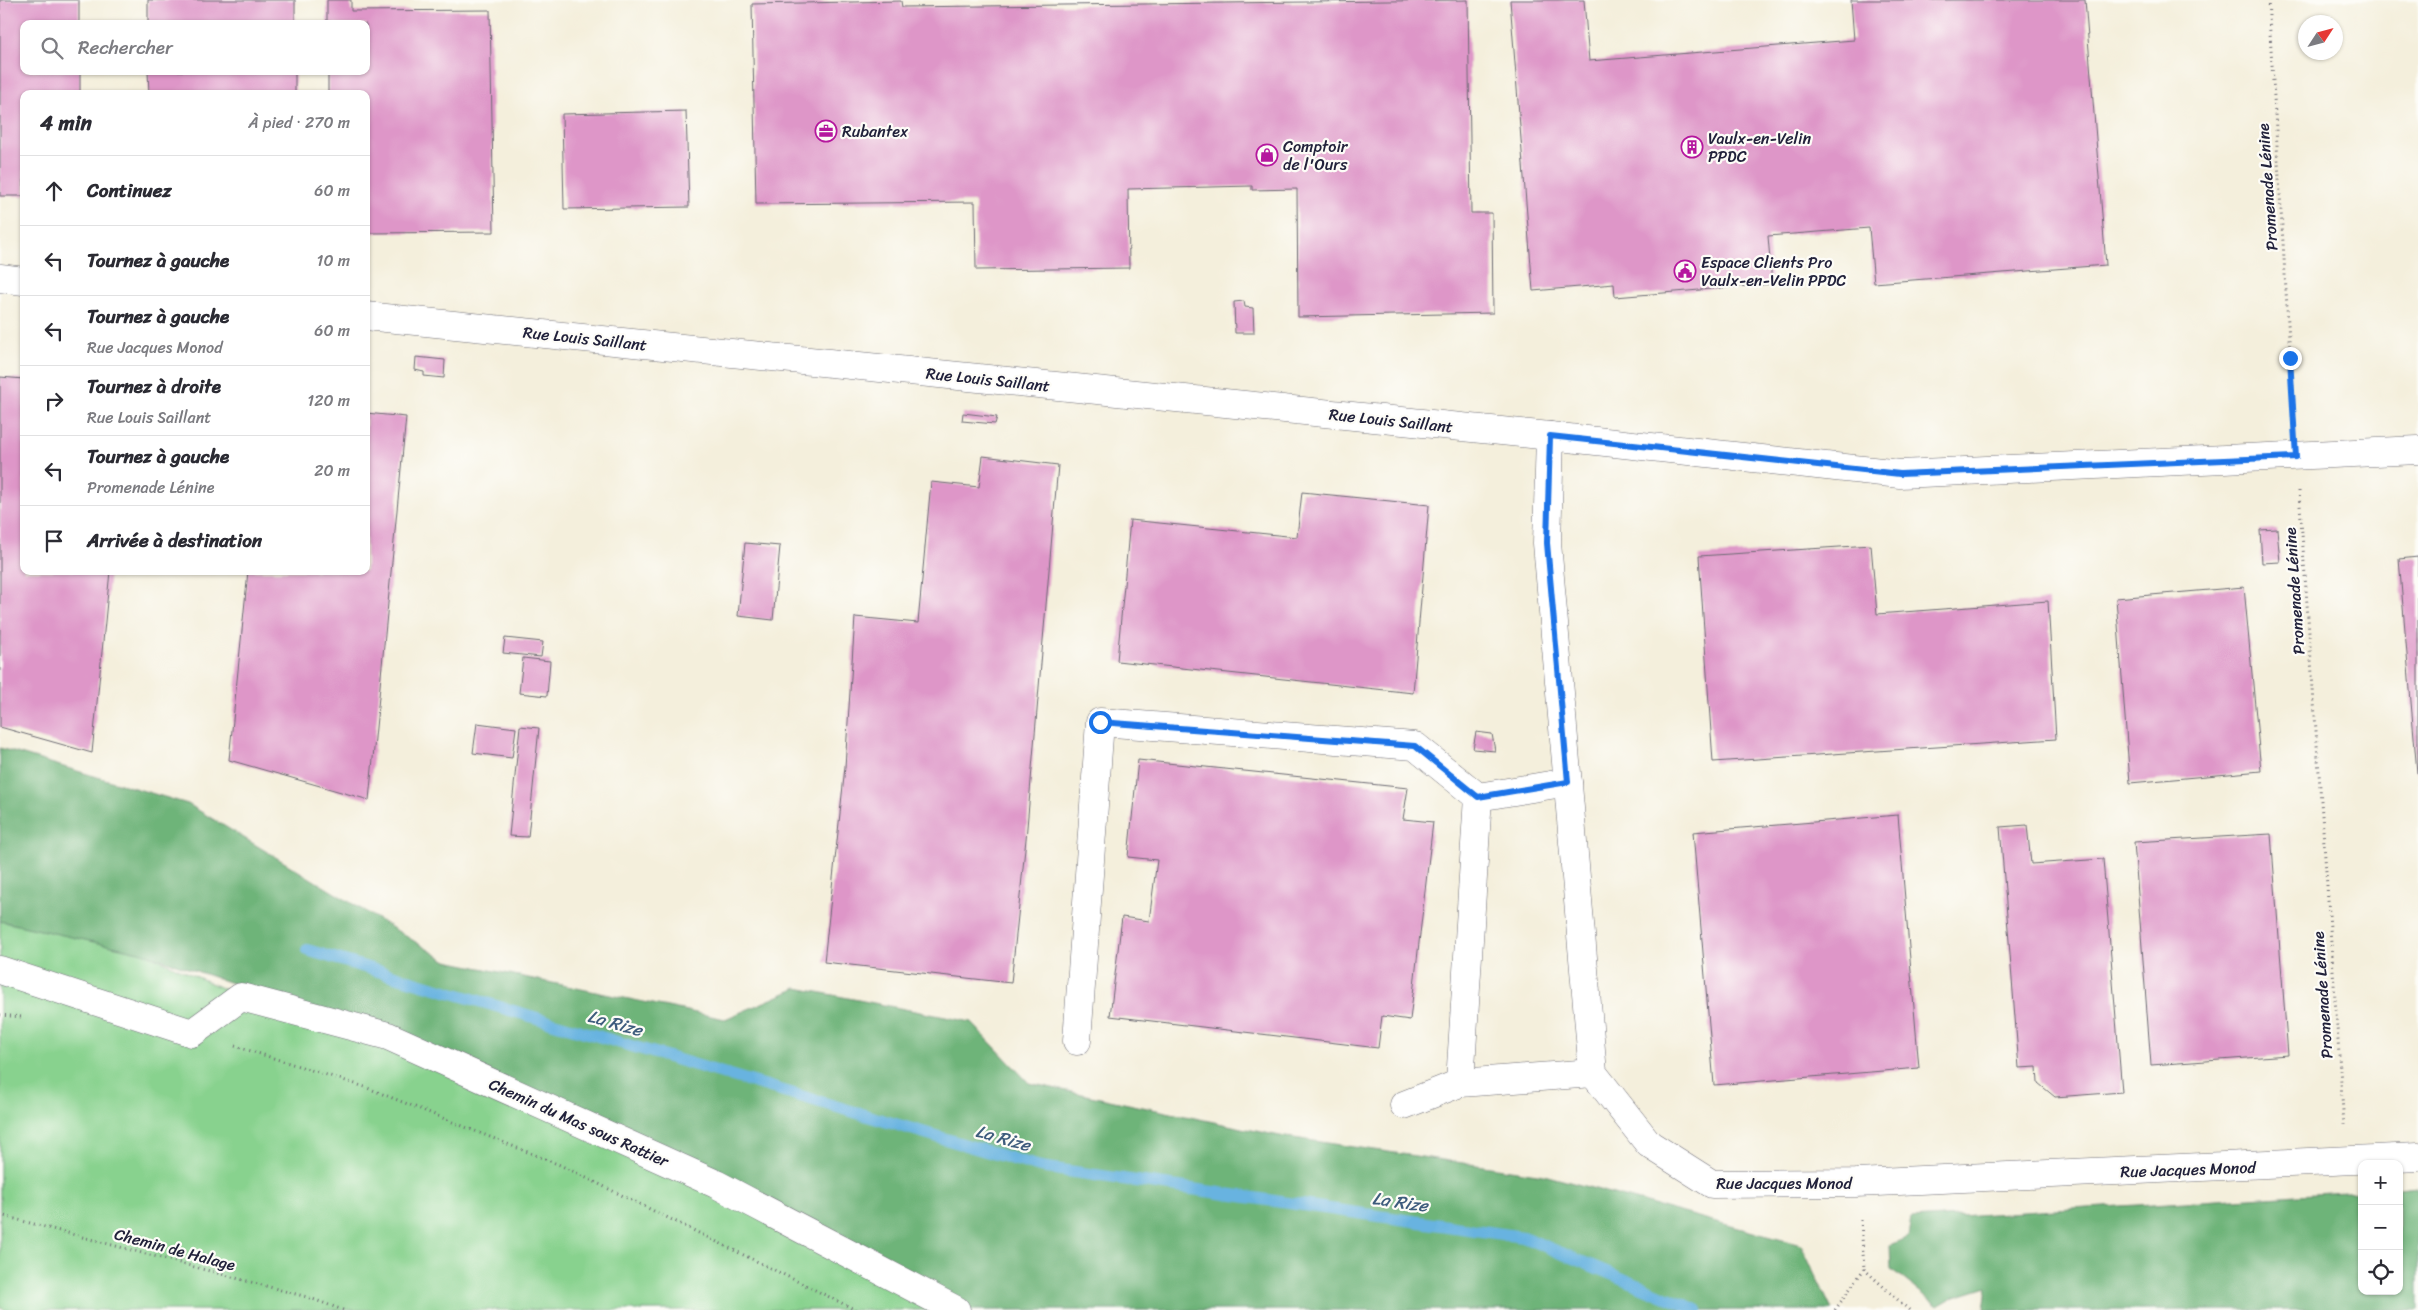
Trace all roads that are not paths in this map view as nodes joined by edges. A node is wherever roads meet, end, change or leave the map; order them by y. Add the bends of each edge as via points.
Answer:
1 (0, 278) edge
2 (20, 280) edge
3 (370, 316) edge
4 (1550, 436) junction
5 (2418, 450) edge
6 (1568, 782) junction
7 (1478, 797) junction
8 (0, 970) edge
9 (1077, 1041) dead end
10 (1593, 1073) junction
11 (1460, 1083) junction
12 (1404, 1105) dead end
13 (2418, 1157) edge
14 (956, 1310) edge

1 - 2 street
3 - 4 street, Rue Louis Saillant
4 - 5 street, Rue Louis Saillant via 1900,474
4 - 6 street via 1547,543
6 - 7 street
6 - 10 street
7 - 9 street via 1415,746 1100,722
7 - 11 street
8 - 14 street, Chemin du Mas sous Rattier via 192,1033 240,997 388,1036 716,1184
10 - 11 street
10 - 13 street, Rue Jacques Monod via 1649,1144 1712,1184 1856,1183
11 - 12 street

